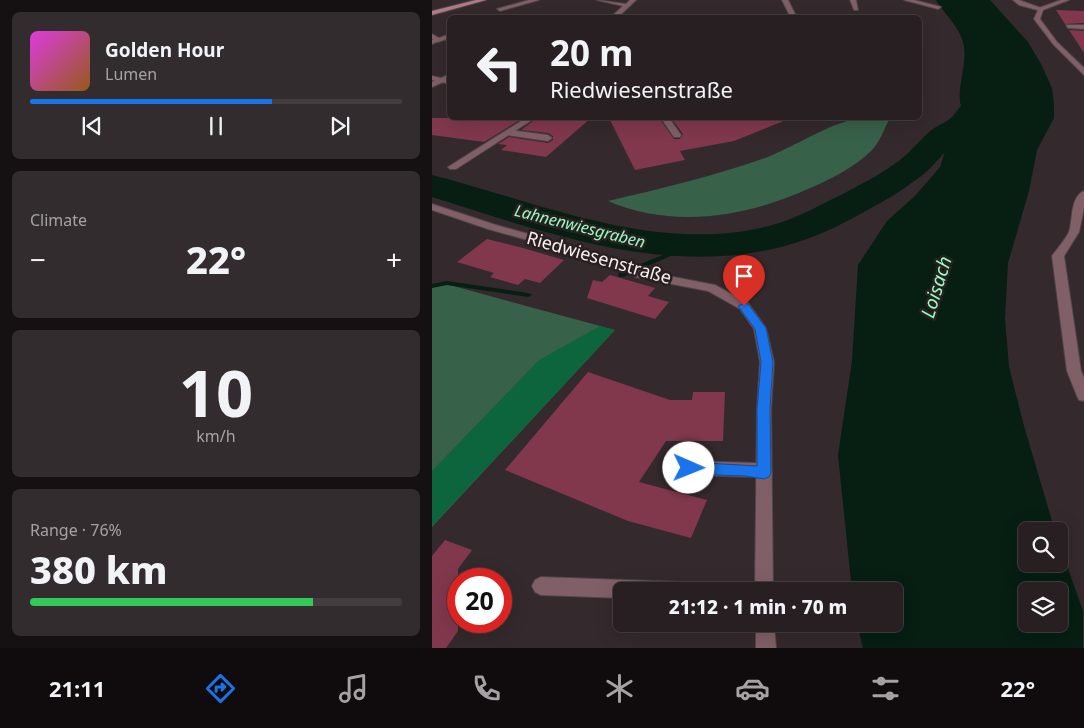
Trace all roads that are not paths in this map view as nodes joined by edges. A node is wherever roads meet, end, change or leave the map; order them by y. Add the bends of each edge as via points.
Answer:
1 (483, 0) edge
2 (536, 0) edge
3 (600, 0) edge
4 (633, 0) edge
5 (785, 0) edge
6 (854, 0) edge
7 (906, 0) edge
8 (1016, 0) edge
9 (1066, 0) edge
10 (626, 5) junction
11 (938, 7) dead end
12 (500, 9) dead end
13 (856, 9) dead end
14 (1042, 9) junction
15 (432, 13) edge
16 (615, 15) edge
17 (792, 15) edge
18 (1068, 26) dead end
19 (1084, 27) edge
20 (447, 37) edge
21 (434, 39) edge
22 (1084, 73) edge
23 (432, 78) edge
24 (445, 81) edge
25 (432, 85) edge
26 (526, 120) edge
27 (666, 120) edge
28 (510, 132) junction
29 (677, 135) dead end
30 (548, 138) dead end
31 (453, 167) dead end
32 (1084, 194) edge
33 (432, 207) edge
34 (1080, 213) edge
35 (1079, 371) edge
36 (1084, 396) edge
37 (689, 468) dead end
38 (764, 473) junction
39 (764, 582) edge
40 (542, 586) dead end
41 (613, 589) edge
42 (765, 632) edge
43 (766, 648) edge

1 - 15 street
2 - 12 street
3 - 10 street
4 - 10 street
5 - 17 street
6 - 13 street
7 - 11 street
8 - 14 street
9 - 14 street
10 - 16 street
14 - 22 street via 1037,18 1044,30
18 - 19 street
20 - 21 street
23 - 24 street
24 - 25 street
26 - 28 street
27 - 29 street
28 - 30 street
28 - 31 street
32 - 34 street
33 - 38 street, Riedwiesenstraße via 634,269 711,288 744,306 760,328 767,362
34 - 35 street via 1074,232 1058,256
35 - 36 street
37 - 38 street
38 - 39 street, Riedwiesenstraße
40 - 41 street
42 - 43 street

